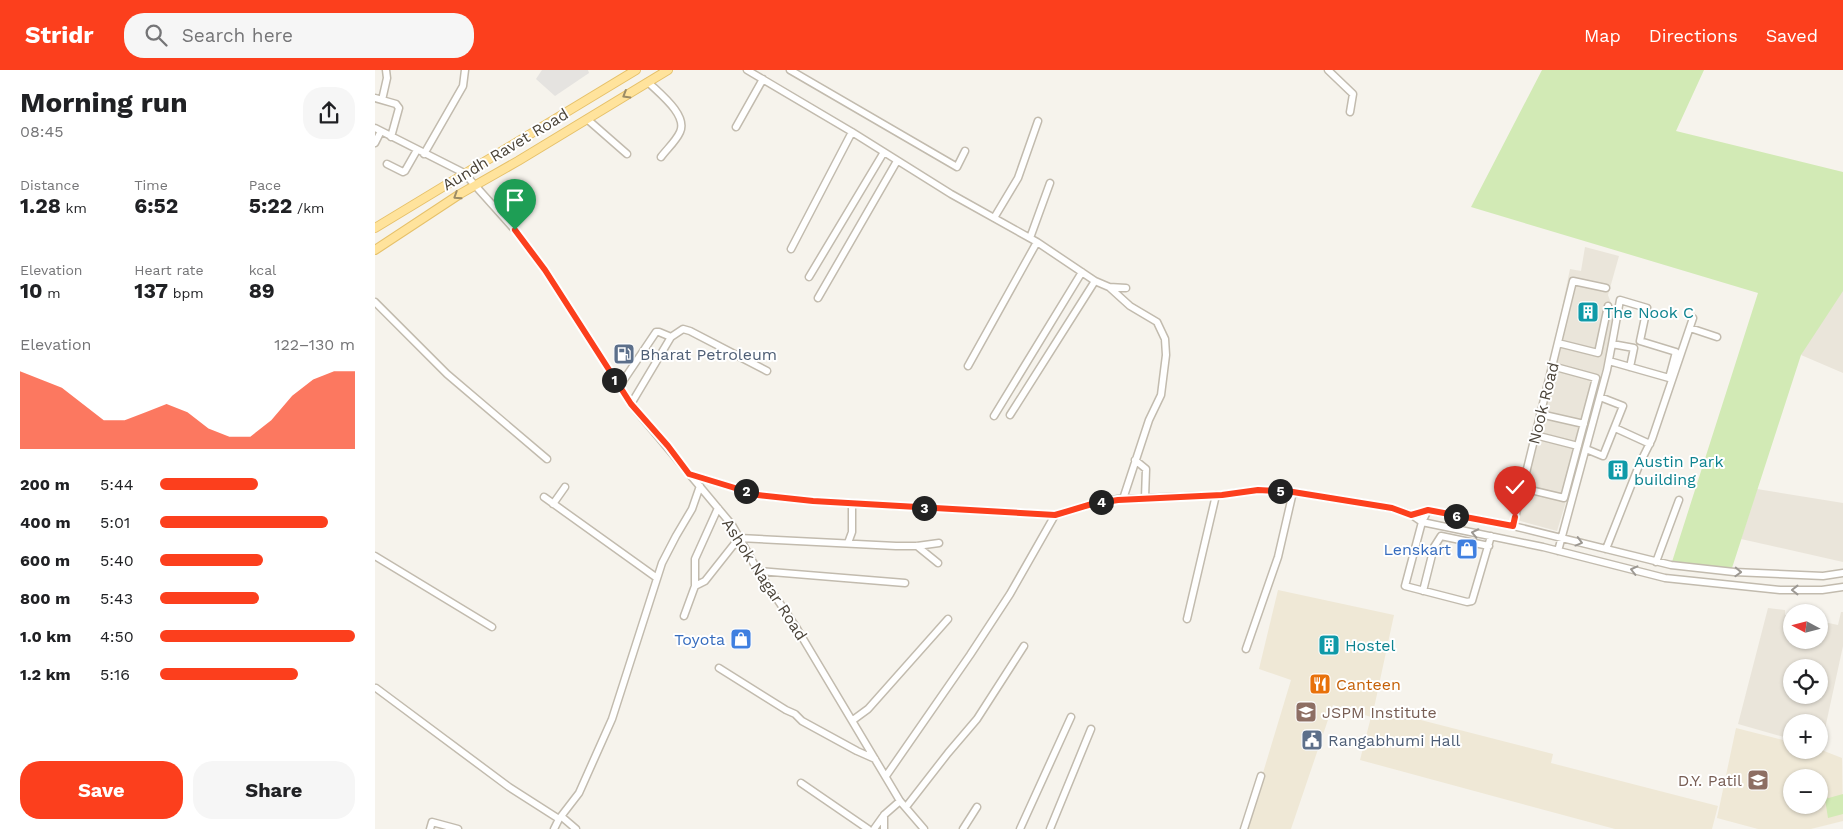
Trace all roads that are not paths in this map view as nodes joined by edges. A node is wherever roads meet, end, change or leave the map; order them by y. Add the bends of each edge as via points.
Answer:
1 (387, 70) edge
2 (465, 70) edge
3 (635, 70) edge
4 (668, 70) edge
5 (747, 70) edge
6 (790, 70) edge
7 (1328, 70) edge
8 (763, 79) junction
9 (648, 82) junction
10 (378, 99) edge
11 (1350, 112) dead end
12 (587, 119) junction
13 (1038, 122) dead end
14 (736, 127) dead end
15 (378, 130) edge
16 (852, 132) junction
17 (391, 137) junction
18 (375, 143) edge
19 (417, 150) junction
20 (965, 151) dead end
21 (884, 152) junction
22 (424, 154) junction
23 (627, 154) dead end
24 (661, 157) dead end
25 (897, 161) junction
26 (387, 164) dead end
27 (464, 173) junction
28 (1050, 183) dead end
29 (475, 186) junction
30 (994, 218) junction
31 (375, 228) edge
32 (1030, 238) junction
33 (1037, 242) junction
34 (791, 249) dead end
35 (375, 250) edge
36 (1082, 272) junction
37 (809, 277) dead end
38 (1095, 281) junction
39 (1109, 288) junction
40 (1126, 288) dead end
41 (1607, 288) dead end
42 (818, 298) dead end
43 (375, 302) edge
44 (1607, 306) dead end
45 (1693, 318) dead end
46 (1690, 328) junction
47 (671, 337) junction
48 (1717, 337) dead end
49 (1558, 343) junction
50 (1612, 344) junction
51 (1609, 361) junction
52 (968, 366) dead end
53 (1552, 366) junction
54 (1630, 367) junction
55 (767, 371) dead end
56 (619, 387) junction
57 (1600, 397) junction
58 (631, 404) junction
59 (1540, 414) junction
60 (1010, 415) dead end
61 (994, 416) dead end
62 (1584, 424) junction
63 (1615, 428) junction
64 (1535, 435) junction
65 (1650, 444) junction
66 (1578, 446) junction
67 (1585, 449) junction
68 (547, 459) dead end
69 (1135, 460) junction
70 (689, 474) junction
71 (700, 486) junction
72 (565, 487) dead end
73 (1522, 488) junction
74 (1293, 492) junction
75 (1216, 495) junction
76 (544, 497) dead end
77 (1145, 498) junction
78 (1123, 499) junction
79 (1679, 500) dead end
80 (553, 504) junction
81 (852, 504) junction
82 (718, 508) junction
83 (1428, 510) junction
84 (1055, 515) junction
85 (1411, 515) junction
86 (1422, 522) junction
87 (1513, 526) junction
88 (1491, 536) junction
89 (739, 538) junction
90 (1562, 538) junction
91 (848, 543) junction
92 (939, 543) dead end
93 (917, 546) junction
94 (1489, 546) junction
95 (1607, 549) junction
96 (1558, 551) junction
97 (375, 556) edge
98 (1656, 562) junction
99 (938, 563) dead end
100 (758, 571) junction
101 (1843, 573) edge
102 (657, 578) junction
103 (905, 583) dead end
104 (695, 586) junction
105 (1843, 587) edge
106 (1423, 591) junction
107 (684, 616) dead end
108 (948, 619) dead end
109 (1187, 619) dead end
110 (492, 627) dead end
111 (1024, 646) dead end
112 (1246, 649) dead end
113 (719, 668) dead end
114 (376, 688) edge
115 (1071, 717) dead end
116 (853, 720) junction
117 (1091, 729) dead end
118 (875, 759) junction
119 (886, 776) junction
120 (1261, 776) dead end
121 (801, 783) dead end
122 (900, 801) junction
123 (906, 807) junction
124 (977, 807) dead end
125 (884, 815) junction
126 (560, 818) junction
127 (430, 829) edge
128 (458, 829) edge
129 (554, 829) edge
130 (576, 829) edge
131 (868, 829) edge
132 (873, 829) edge
133 (884, 829) edge
134 (924, 829) edge
135 (963, 829) edge
136 (1020, 829) edge
137 (1050, 829) edge
138 (1244, 829) edge

1 - 10 street
2 - 22 street via 463,86
3 - 27 main road, Aundh Ravet Road
4 - 9 main road, Aundh Ravet Road
5 - 8 street
6 - 20 street via 957,167
7 - 11 street via 1353,94
8 - 14 street
8 - 16 street
9 -> 12 main road, Aundh Ravet Road
9 - 24 street via 679,113 683,122 680,132
10 - 17 street via 399,108
12 - 23 street
12 - 29 main road, Aundh Ravet Road
13 - 30 street via 1018,178
15 - 17 street
15 - 18 street
16 - 21 street
16 - 34 street
17 - 19 street
19 - 22 street
19 - 26 street via 403,172
21 - 25 street
21 - 37 street
22 - 27 street
25 - 30 street
25 - 42 street
27 - 29 street, Ashok Nagar Road
27 - 31 main road, Aundh Ravet Road
28 - 32 street
29 -> 35 main road, Aundh Ravet Road
29 - 56 street, Ashok Nagar Road via 515,230 545,270
30 - 32 street
32 - 33 street
33 - 36 street
33 - 52 street
36 - 38 street
36 - 61 street
38 - 39 street
38 - 60 street
39 - 40 street
39 - 69 street via 1130,306 1157,322 1165,339 1161,395
41 - 49 street, Nook Road via 1573,280
43 - 68 street via 447,374
44 - 49 street via 1598,353
45 - 46 street
46 - 48 street
46 - 65 street
47 - 55 street via 679,331 690,331
47 - 56 street via 656,332
47 - 58 street
49 - 53 street, Nook Road
50 - 51 street
50 - 54 street via 1634,348
50 - 54 street via 1620,300 1647,308 1641,341 1676,352 1669,378
51 - 54 street
51 - 57 street
53 - 59 street, Nook Road
53 - 62 street via 1595,378
56 - 58 street, Ashok Nagar Road
57 - 63 street via 1623,406
57 - 67 street
58 - 70 street, Ashok Nagar Road
59 - 62 street
59 - 64 street, Nook Road
62 - 66 street
63 - 65 street
63 - 67 street via 1603,456
64 - 66 street
64 - 73 street, Nook Road
65 - 95 street
66 - 73 street via 1564,498
67 - 90 street
69 - 77 street via 1146,469
69 - 78 street
70 - 71 street, Ashok Nagar Road
70 - 81 street via 758,495
71 - 82 street, Ashok Nagar Road
71 - 102 street
72 - 80 street
73 - 87 street, Nook Road
74 - 75 street via 1258,490
74 - 85 street via 1392,508
74 - 112 street via 1278,557
75 - 77 street
75 - 109 street
76 - 80 street
77 - 78 street
78 - 84 street
79 - 98 street
80 - 102 street
81 - 84 street
81 - 91 street via 852,532
82 - 89 street, Ashok Nagar Road
82 - 104 street via 695,559
83 - 85 street
83 - 86 street
83 - 87 street
84 - 119 street via 1010,594
85 - 86 street
88 -> 86 street
86 - 106 street via 1405,586
87 - 90 street
88 - 94 street
88 - 96 street
89 - 91 street
89 - 100 street, Ashok Nagar Road
89 - 104 street via 705,581
90 -> 95 street
90 - 96 street
91 - 93 street
92 - 93 street
93 - 99 street
94 - 106 street via 1441,536 1434,547
94 - 106 street via 1472,602
95 - 98 street
105 -> 96 street via 1780,590 1665,578
97 - 110 street
98 -> 101 street via 1734,572 1823,576
100 - 103 street
100 - 116 street, Ashok Nagar Road
102 - 126 street via 612,719 579,793
104 - 107 street
108 - 116 street via 868,709
111 - 123 street via 977,719
113 - 118 street via 802,721
114 - 126 street via 509,788
115 - 136 street
116 - 118 street, Ashok Nagar Road
117 - 137 street
118 - 119 street, Ashok Nagar Road
119 - 122 street, Ashok Nagar Road
120 - 138 street
121 - 131 street
122 - 123 street, Ashok Nagar Road
122 - 125 street
123 - 134 street, Ashok Nagar Road
124 - 135 street
125 - 132 street
125 - 133 street
126 - 129 street
126 - 130 street
127 - 128 street via 432,822

